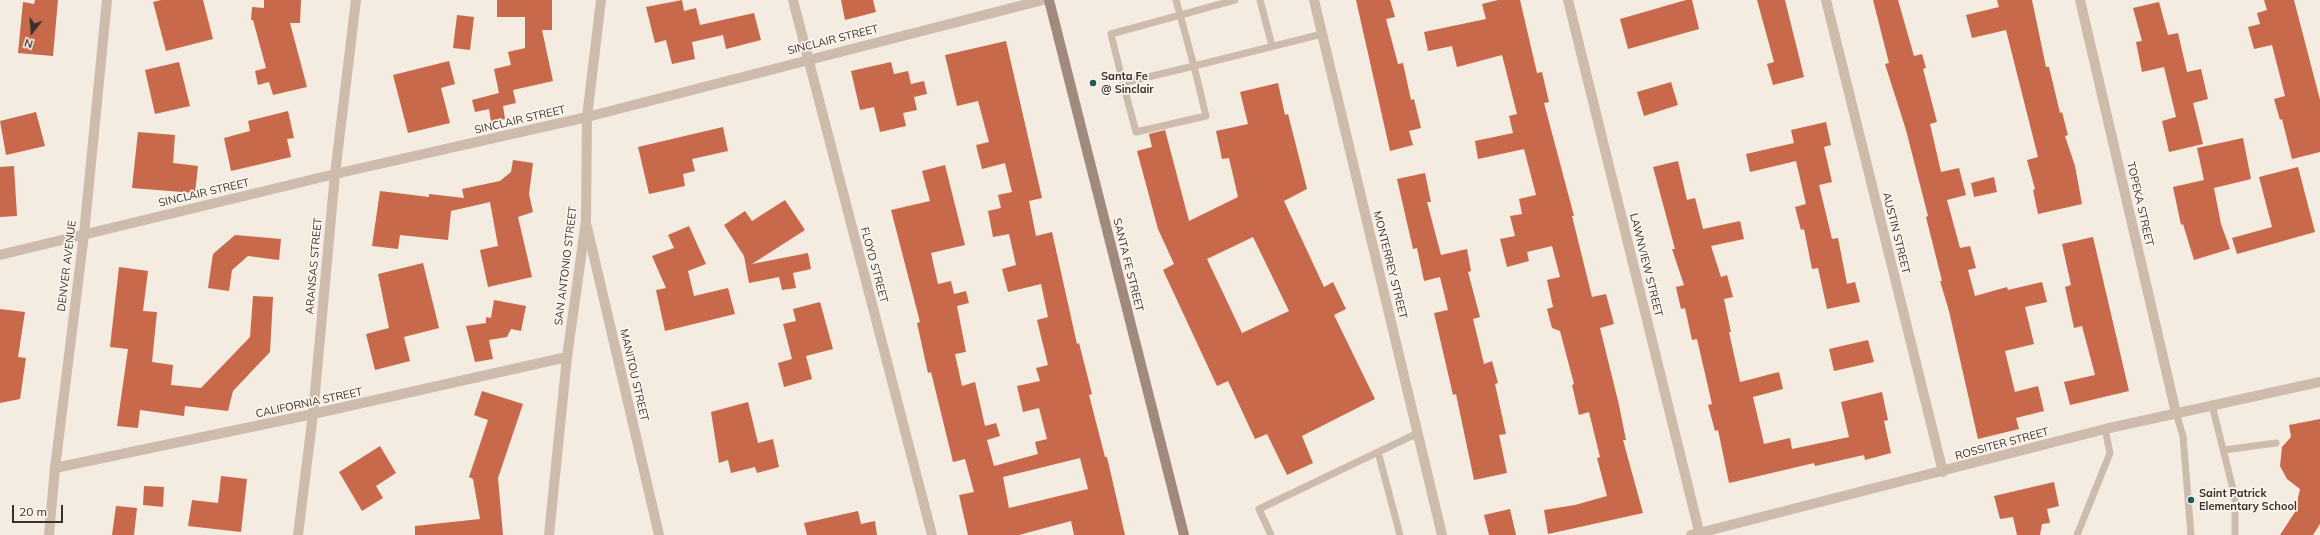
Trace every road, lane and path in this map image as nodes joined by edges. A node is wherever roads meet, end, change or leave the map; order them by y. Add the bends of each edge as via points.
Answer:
1 (107, 0) edge
2 (356, 0) edge
3 (601, 0) edge
4 (793, 0) edge
5 (1042, 0) edge
6 (1049, 0) edge
7 (1176, 0) edge
8 (1235, 0) edge
9 (1260, 0) edge
10 (1314, 0) edge
11 (1568, 0) edge
12 (1826, 0) edge
13 (2080, 0) edge
14 (1180, 15) junction
15 (1322, 34) junction
16 (1272, 46) junction
17 (807, 59) junction
18 (1194, 66) junction
19 (1123, 83) junction
20 (587, 117) junction
21 (335, 174) junction
22 (586, 221) junction
23 (84, 234) junction
24 (0, 255) edge
25 (567, 357) junction
26 (2320, 382) edge
27 (2212, 405) junction
28 (2176, 413) junction
29 (313, 414) junction
30 (2105, 429) junction
31 (1418, 433) junction
32 (2276, 443) dead end
33 (2224, 450) junction
34 (1378, 452) junction
35 (55, 468) junction
36 (1943, 472) junction
37 (1697, 534) edge
38 (49, 535) edge
39 (298, 535) edge
40 (548, 535) edge
41 (659, 535) edge
42 (932, 535) edge
43 (1184, 535) edge
44 (1271, 535) edge
45 (1400, 535) edge
46 (1442, 535) edge
47 (2077, 535) edge
48 (2191, 535) edge
49 (2235, 535) edge

1 - 23 street, DENVER AVENUE
2 - 21 street, ARANSAS STREET
3 - 20 street, SAN ANTONIO STREET
4 - 17 street, FLOYD STREET
5 - 17 street, SINCLAIR STREET
6 - 43 main road, SANTA FE STREET
7 - 14 lane
8 - 14 lane
9 - 16 lane
10 - 15 street, MONTERREY STREET
11 - 37 street, LAWNVIEW STREET
12 - 36 street, AUSTIN STREET
13 - 28 street, TOPEKA STREET
14 - 18 lane
14 - 19 lane via 1112,34
15 - 16 lane
15 - 31 street, MONTERREY STREET
16 - 18 lane
17 - 20 street, SINCLAIR STREET
17 - 42 street, FLOYD STREET
18 - 19 lane
18 - 19 lane via 1206,116 1136,132
20 - 21 street, SINCLAIR STREET
20 - 22 street, SAN ANTONIO STREET
21 - 23 street, SINCLAIR STREET
21 - 29 street, ARANSAS STREET
22 - 25 street, SAN ANTONIO STREET
22 - 41 street, MANITOU STREET
23 - 24 street, SINCLAIR STREET
23 - 35 street, DENVER AVENUE
25 - 29 street, CALIFORNIA STREET
25 - 40 street, SAN ANTONIO STREET
26 - 27 street, ROSSITER STREET
27 - 28 street, ROSSITER STREET
27 - 33 lane
28 - 30 street, ROSSITER STREET
28 - 48 lane via 2183,436
29 - 35 street, CALIFORNIA STREET
29 - 39 street, ARANSAS STREET
30 - 36 street, ROSSITER STREET
30 - 47 lane via 2110,453
31 - 34 lane
31 - 46 street, MONTERREY STREET
32 - 33 lane
33 - 49 lane via 2234,497
34 - 44 lane via 1259,509
34 - 45 lane
35 - 38 street, DENVER AVENUE
36 - 37 street, ROSSITER STREET

